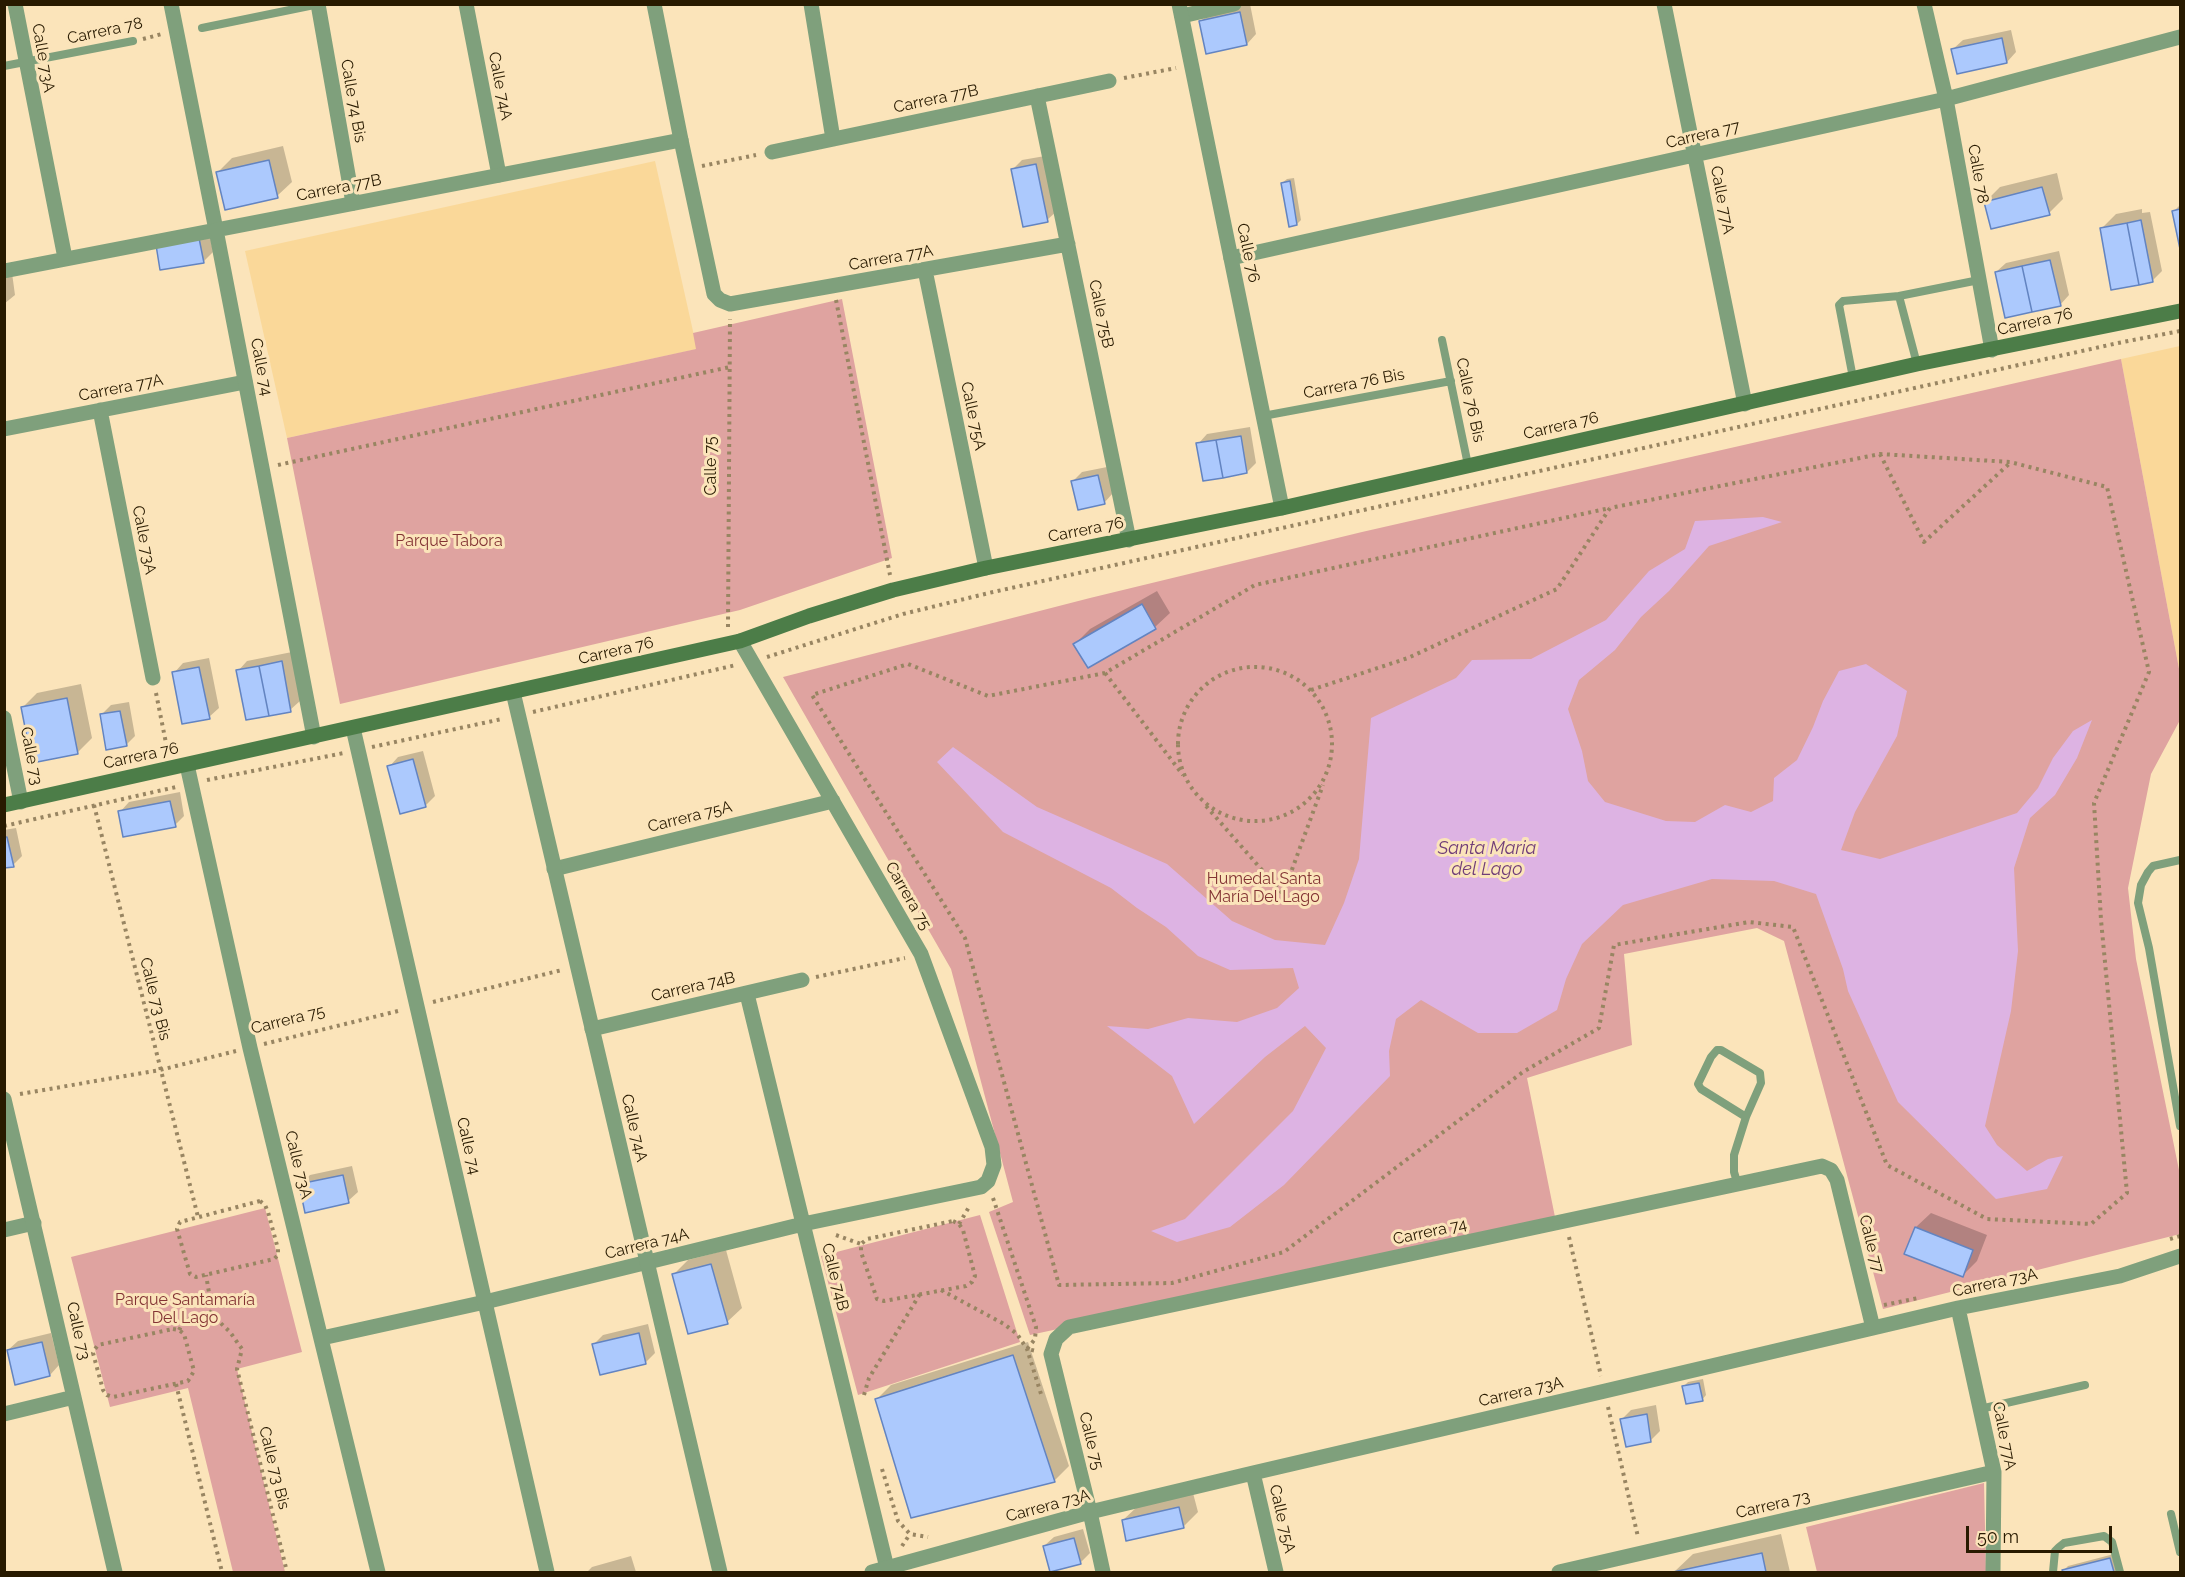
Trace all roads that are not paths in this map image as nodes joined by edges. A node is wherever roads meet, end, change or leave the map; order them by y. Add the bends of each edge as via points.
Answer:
1 (15, 4) edge
2 (171, 4) edge
3 (466, 4) edge
4 (654, 4) edge
5 (811, 4) edge
6 (1234, 4) edge
7 (1664, 4) edge
8 (1924, 4) edge
9 (318, 5) edge
10 (1180, 10) edge
11 (202, 27) dead end
12 (2181, 37) edge
13 (133, 41) road end
14 (25, 63) junction
15 (4, 66) edge
16 (1109, 81) road end
17 (1037, 96) junction
18 (1946, 99) junction
19 (833, 139) junction
20 (681, 140) junction
21 (771, 152) road end
22 (1695, 155) junction
23 (499, 175) junction
24 (353, 203) junction
25 (216, 230) junction
26 (1068, 244) junction
27 (64, 258) junction
28 (1231, 258) junction
29 (925, 270) junction
30 (4, 271) edge
31 (1979, 280) junction
32 (1899, 296) junction
33 (2181, 311) edge
34 (1442, 340) dead end
35 (1992, 350) junction
36 (1917, 364) junction
37 (1853, 378) junction
38 (1450, 381) junction
39 (245, 382) junction
40 (1745, 404) junction
41 (100, 410) junction
42 (1263, 416) junction
43 (4, 429) edge
44 (1468, 465) junction
45 (1282, 508) junction
46 (1129, 540) junction
47 (986, 568) junction
48 (740, 640) junction
49 (153, 678) road end
50 (513, 692) junction
51 (4, 718) edge
52 (353, 728) junction
53 (314, 737) junction
54 (187, 765) junction
55 (833, 801) junction
56 (21, 802) junction
57 (4, 805) edge
58 (2181, 860) edge
59 (555, 869) junction
60 (802, 980) road end
61 (747, 993) junction
62 (592, 1029) junction
63 (10, 1097) edge
64 (1746, 1117) junction
65 (2181, 1126) edge
66 (1831, 1170) joint
67 (984, 1184) joint
68 (1738, 1185) junction
69 (34, 1223) junction
70 (803, 1224) junction
71 (4, 1230) edge
72 (2181, 1256) edge
73 (647, 1263) junction
74 (485, 1302) junction
75 (1958, 1308) junction
76 (1873, 1328) junction
77 (322, 1338) junction
78 (1051, 1354) joint
79 (2085, 1385) dead end
80 (74, 1397) junction
81 (1980, 1408) junction
82 (4, 1414) edge
83 (1994, 1472) junction
84 (1253, 1473) junction
85 (1090, 1512) junction
86 (2171, 1514) dead end
87 (2181, 1552) edge
88 (879, 1570) edge
89 (116, 1572) edge
90 (378, 1572) edge
91 (547, 1572) edge
92 (720, 1572) edge
93 (1103, 1572) edge
94 (1276, 1572) edge
95 (1559, 1572) edge
96 (1993, 1572) edge
97 (2053, 1572) edge
98 (2120, 1572) edge

1 - 14 street, Calle 73A
2 - 25 street, Calle 74
3 - 23 street, Calle 74A
4 - 20 street
5 - 19 street
6 - 10 street
7 - 22 street, Calle 77A
8 - 18 street, Calle 78
9 - 11 lane
9 - 24 street, Calle 74 Bis
10 - 28 street, Calle 76
12 - 18 street, Carrera 77
13 - 14 lane, Carrera 78
14 - 15 lane, Carrera 78
14 - 27 street, Calle 73A
16 - 17 street, Carrera 77B
17 - 19 street, Carrera 77B
17 - 26 street, Calle 75B
18 - 22 street, Carrera 77
18 - 31 street, Calle 78
19 - 21 street, Carrera 77B
20 - 23 street, Carrera 77B
20 - 29 street, Carrera 77A via 714,294 725,302
22 - 28 street, Carrera 77
22 - 40 street, Calle 77A
23 - 24 street, Carrera 77B
24 - 25 street, Carrera 77B
25 - 27 street, Carrera 77B
25 - 39 street, Calle 74
26 - 29 street, Carrera 77A
26 - 46 street, Calle 75B
27 - 30 street, Carrera 77B
28 - 42 street, Calle 76
29 - 47 street, Calle 75A
31 - 32 lane
31 - 35 street, Calle 78
32 - 36 lane
32 - 37 lane via 1840,302
33 - 35 main road, Carrera 76
34 - 38 lane, Calle 76 Bis
35 - 36 main road, Carrera 76
36 - 37 main road, Carrera 76
37 - 40 main road, Carrera 76
38 - 42 lane, Carrera 76 Bis
38 - 44 lane, Calle 76 Bis
39 - 41 street, Carrera 77A
39 - 53 street, Calle 74
40 - 44 main road, Carrera 76
41 - 43 street, Carrera 77A
41 - 49 street, Calle 73A
42 - 45 street, Calle 76
44 - 45 main road, Carrera 76
45 - 46 main road, Carrera 76
46 - 47 main road, Carrera 76
47 - 48 main road, Carrera 76 via 893,590
48 - 50 main road, Carrera 76
48 - 55 street, Carrera 75
50 - 52 main road, Carrera 76
50 - 59 street, Calle 74A
51 - 56 street, Calle 73
52 - 53 main road, Carrera 76
52 - 74 street, Calle 74
53 - 54 main road, Carrera 76
54 - 56 main road, Carrera 76
54 - 77 street, Calle 73A via 250,1048
55 - 59 street, Carrera 75A
55 - 67 street, Carrera 75 via 921,954 992,1147 994,1165
56 - 57 main road, Carrera 76
58 - 65 lane via 2153,866 2141,885 2138,903 2150,948
59 - 62 street, Calle 74A
60 - 61 street, Carrera 74B
61 - 62 street, Carrera 74B
61 - 70 street, Calle 74B
62 - 73 street, Calle 74A
63 - 69 street, Calle 73
64 - 64 lane via 1761,1083 1760,1073 1717,1050 1698,1084
64 - 68 lane via 1734,1155
66 - 68 street, Carrera 74 via 1822,1167
66 - 76 street, Calle 77 via 1837,1180
67 - 70 street, Carrera 74A
68 - 78 street, Carrera 74 via 1069,1327 1056,1339
69 - 71 street
69 - 80 street, Calle 73
70 - 73 street, Carrera 74A
70 - 88 street, Calle 74B
72 - 75 street, Carrera 73A via 2120,1276
73 - 74 street, Carrera 74A
73 - 92 street, Calle 74A
74 - 77 street, Carrera 74A
74 - 91 street, Calle 74
75 - 76 street, Carrera 73A
75 - 81 street, Calle 77A
76 - 84 street, Carrera 73A
77 - 90 street, Calle 73A
78 - 85 street, Calle 75
79 - 81 lane
80 - 82 street
80 - 89 street, Calle 73
81 - 83 street, Calle 77A
83 - 95 street, Carrera 73
83 - 96 street, Calle 77A
84 - 85 street, Carrera 73A
84 - 94 street, Calle 75A
85 - 88 street, Carrera 73A
85 - 93 street, Calle 75
86 - 87 lane
97 - 98 lane via 2058,1546 2104,1536 2112,1542

